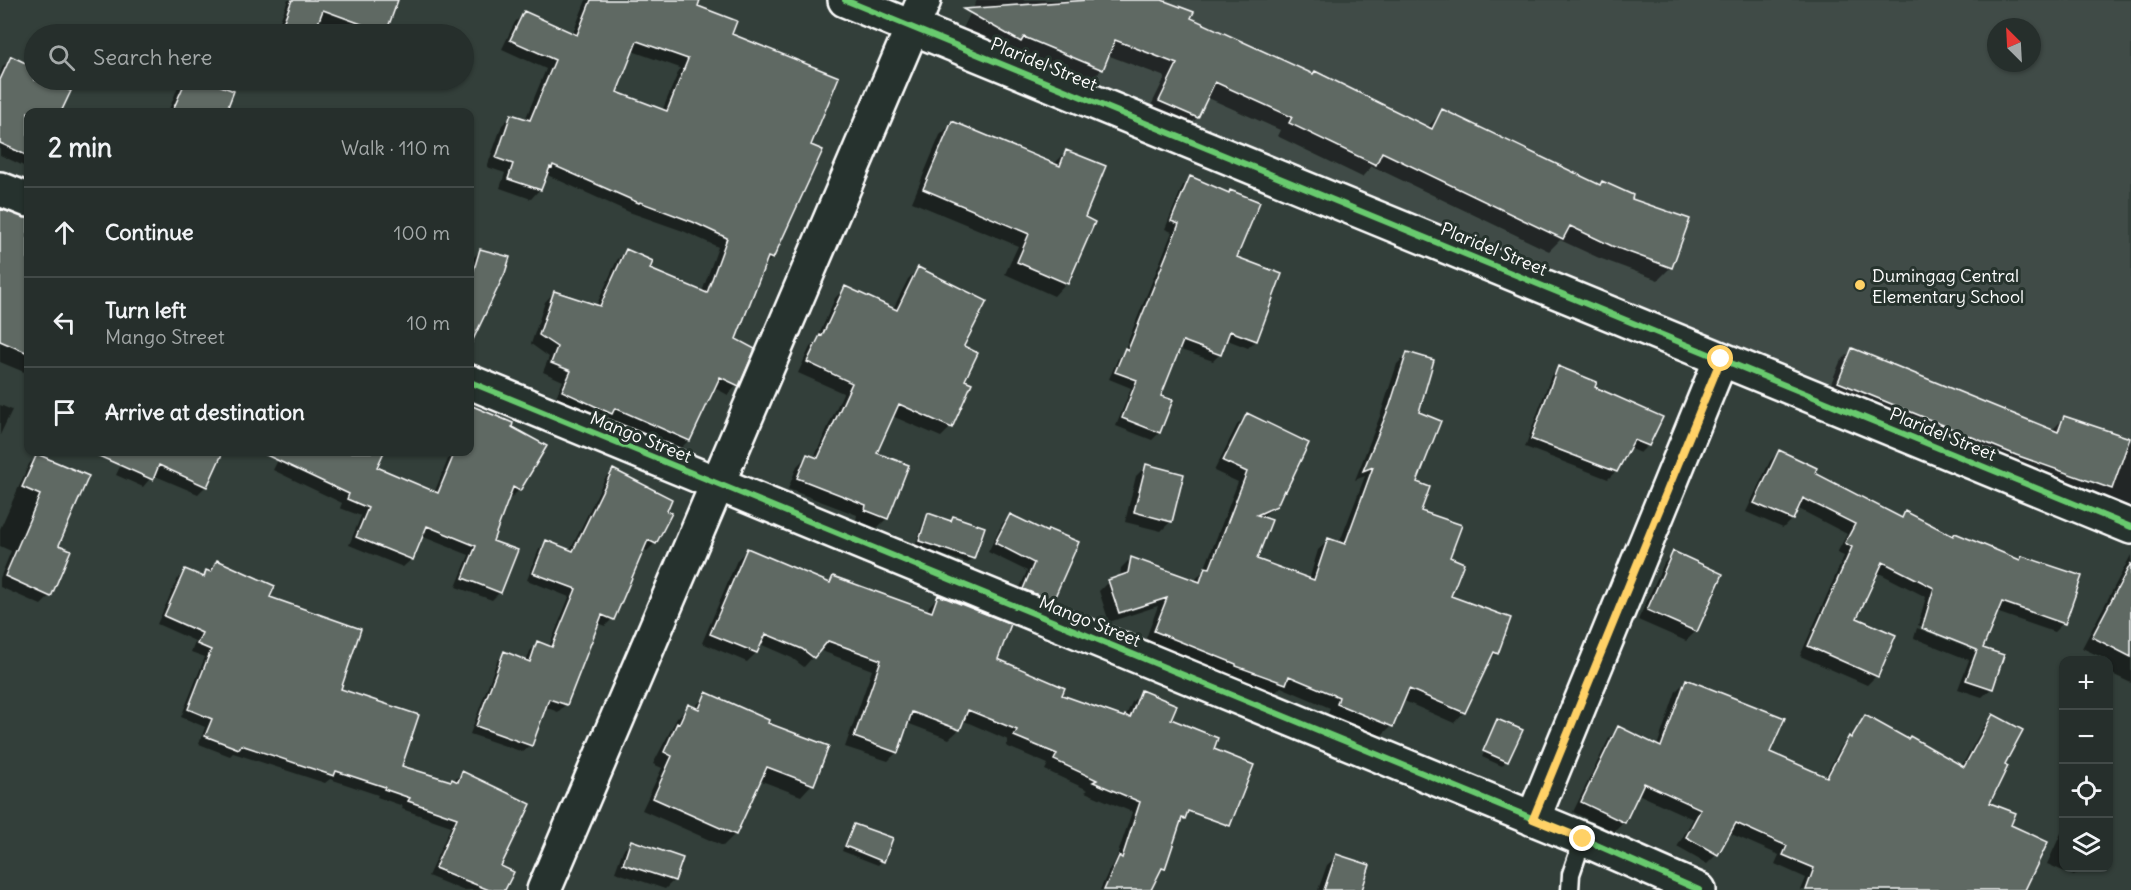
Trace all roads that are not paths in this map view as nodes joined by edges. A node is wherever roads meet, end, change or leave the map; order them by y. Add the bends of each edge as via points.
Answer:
1 (845, 0) edge
2 (919, 13) edge
3 (0, 189) edge
4 (24, 198) edge
5 (1721, 359) junction
6 (474, 384) edge
7 (717, 484) junction
8 (2131, 527) edge
9 (1533, 819) junction
10 (1583, 839) junction
11 (544, 890) edge
12 (1570, 890) edge
13 (1699, 890) edge

1 - 2 street, Plaridel Street
2 - 5 street, Plaridel Street
2 - 7 street
3 - 4 street
5 - 8 street, Plaridel Street
5 - 9 street
6 - 7 street, Mango Street
7 - 9 street, Mango Street
7 - 11 street
9 - 10 street, Mango Street
10 - 12 lane via 1570,874
10 - 13 street, Mango Street

